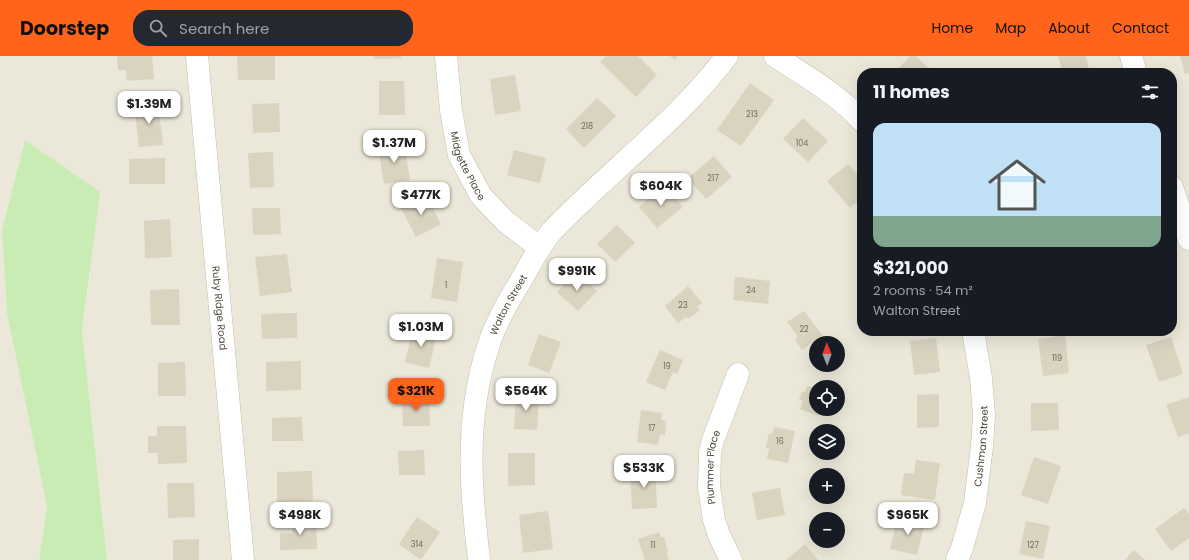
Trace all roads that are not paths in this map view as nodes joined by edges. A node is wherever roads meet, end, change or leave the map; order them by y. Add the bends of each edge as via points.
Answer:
1 (196, 56) edge
2 (446, 56) edge
3 (727, 56) edge
4 (775, 56) edge
5 (1131, 56) edge
6 (1135, 68) edge
7 (857, 115) edge
8 (1177, 202) edge
9 (1189, 239) edge
10 (540, 248) junction
11 (974, 336) edge
12 (738, 374) dead end
13 (243, 560) edge
14 (479, 560) edge
15 (731, 560) edge
16 (957, 560) edge

1 - 13 street, Ruby Ridge Road
2 - 10 street, Midgette Place via 451,110 459,155 481,196 505,222
3 - 10 street, Walton Street via 716,72 686,104 573,210
4 - 7 street via 837,98
5 - 6 street
8 - 9 street
10 - 14 street, Walton Street via 496,325 475,401 472,482
11 - 16 street, Cushman Street via 984,415 982,446 975,503
12 - 15 street, Plummer Place via 713,440 709,470 714,520

